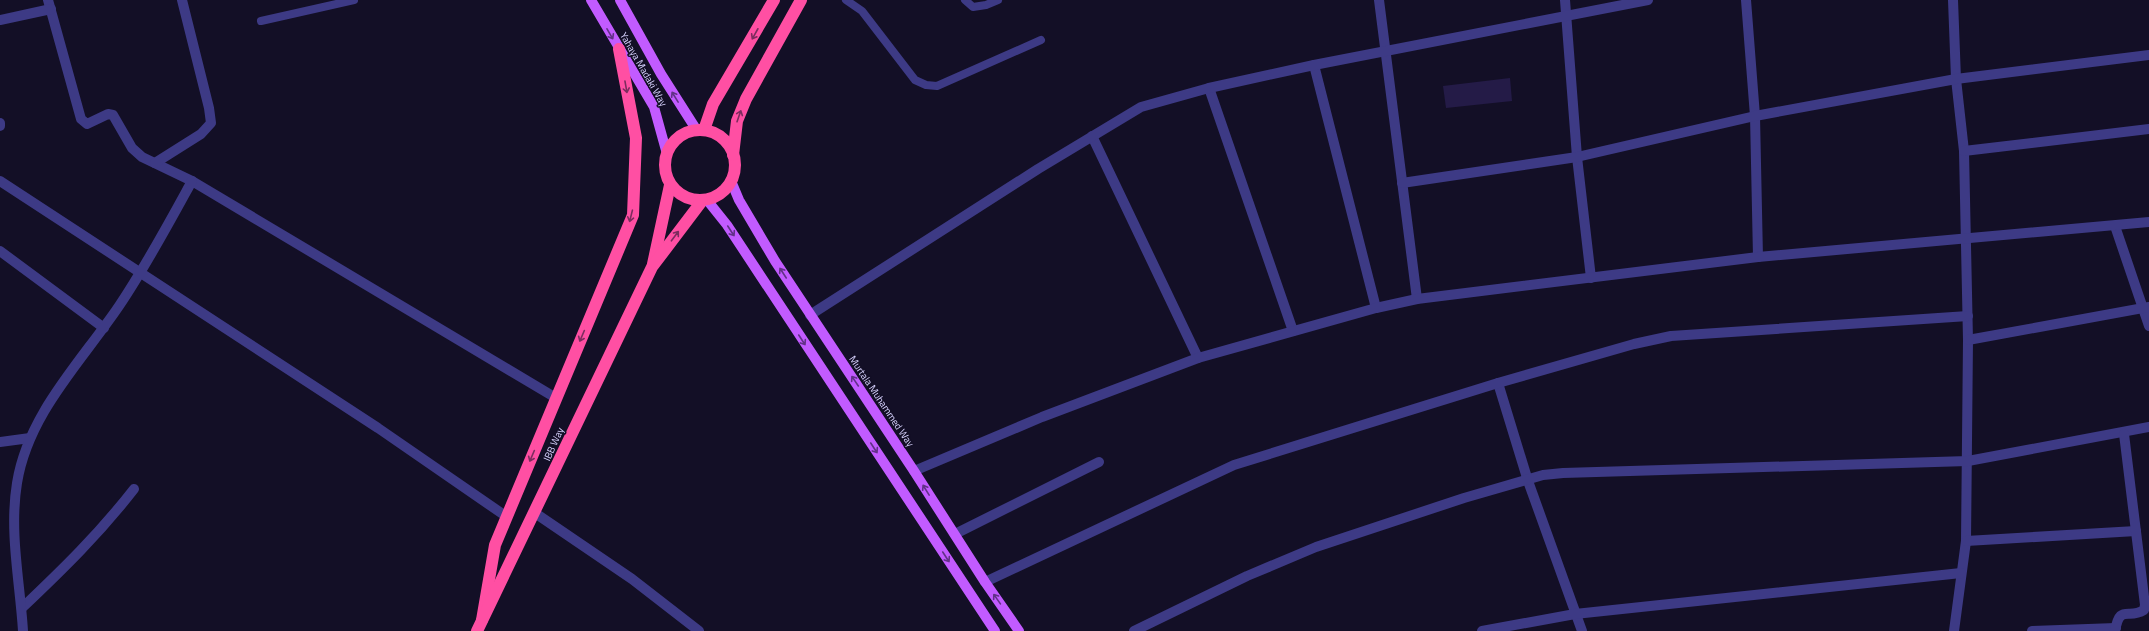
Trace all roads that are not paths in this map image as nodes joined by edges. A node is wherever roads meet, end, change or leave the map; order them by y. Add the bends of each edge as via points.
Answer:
1 (182, 0) edge
2 (354, 0) edge
3 (591, 0) edge
4 (620, 0) edge
5 (774, 0) edge
6 (801, 0) edge
7 (846, 0) edge
8 (965, 0) edge
9 (998, 0) edge
10 (1379, 0) edge
11 (1565, 0) edge
12 (1648, 0) edge
13 (1746, 0) edge
14 (1953, 0) edge
15 (50, 4) edge
16 (1567, 15) junction
17 (0, 20) edge
18 (261, 21) dead end
19 (1041, 40) dead end
20 (619, 48) junction
21 (1385, 51) junction
22 (2149, 55) edge
23 (1314, 65) junction
24 (1956, 79) junction
25 (1209, 88) junction
26 (1755, 116) junction
27 (0, 123) edge
28 (0, 126) edge
29 (2149, 129) edge
30 (700, 130) junction
31 (1092, 136) junction
32 (1964, 151) junction
33 (667, 154) junction
34 (733, 155) junction
35 (1577, 157) junction
36 (155, 163) junction
37 (0, 181) edge
38 (192, 181) junction
39 (731, 181) junction
40 (1402, 183) junction
41 (670, 185) junction
42 (704, 200) junction
43 (2149, 222) edge
44 (2115, 226) junction
45 (1965, 238) junction
46 (0, 251) edge
47 (1758, 257) junction
48 (652, 267) junction
49 (141, 273) junction
50 (1591, 278) junction
51 (1417, 299) junction
52 (1376, 308) junction
53 (2146, 308) edge
54 (810, 315) junction
55 (1968, 316) junction
56 (2149, 326) edge
57 (104, 328) junction
58 (1294, 331) junction
59 (1968, 340) junction
60 (1198, 358) junction
61 (1498, 383) junction
62 (556, 398) junction
63 (2149, 427) edge
64 (2124, 434) junction
65 (30, 438) junction
66 (0, 442) edge
67 (1968, 461) junction
68 (1099, 462) dead end
69 (914, 471) junction
70 (1528, 481) junction
71 (134, 489) dead end
72 (535, 513) junction
73 (507, 517) junction
74 (2136, 531) junction
75 (955, 534) junction
76 (1966, 541) junction
77 (1961, 573) junction
78 (985, 582) junction
79 (22, 608) junction
80 (1575, 614) junction
81 (480, 626) edge
82 (2116, 630) edge
83 (23, 631) edge
84 (699, 631) edge
85 (995, 631) edge
86 (1019, 631) edge
87 (1134, 631) edge
88 (1482, 631) edge
89 (1582, 631) edge
90 (1954, 631) edge
91 (2032, 631) edge

1 - 36 street via 211,123 201,134
2 - 18 lane
3 -> 20 main road, Yahaya Madaki Way
30 -> 4 main road, Yahaya Madaki Way via 660,74
5 -> 30 highway
34 -> 6 highway via 737,121 746,99
7 - 19 lane via 862,11 915,80 926,86 936,86
8 - 9 lane via 973,7
10 - 21 street
11 - 16 street
12 - 16 street
13 - 26 street
14 - 24 street
15 - 17 street
15 - 36 street via 81,119 87,124 108,114 113,115 132,148 142,157
16 - 21 street
16 - 35 street
20 - 33 main road, Yahaya Madaki Way via 654,107
20 -> 62 highway via 636,138 633,215
21 - 23 street
21 - 40 street
22 - 24 street
23 - 25 street
23 - 52 street
24 - 26 street
24 - 32 street
25 - 31 street via 1141,107
25 - 58 street
26 - 35 street
26 - 47 street
27 - 28 street
29 - 32 street
30 - 33 highway via 681,135 672,143
30 - 34 highway via 716,134
31 - 54 street
31 - 60 street
32 - 45 street
33 - 41 highway via 666,173
34 - 39 highway via 735,168
35 - 40 street
35 - 50 street
36 - 38 street
37 - 49 street
38 - 49 street
38 - 62 street
39 - 42 highway via 721,193
54 -> 39 main road, Murtala Muhammed Way via 755,228
40 - 51 street
41 - 42 highway via 690,200
41 - 48 highway, IBB Way
48 -> 42 highway, IBB Way
42 -> 85 main road via 727,225
43 - 44 street
44 - 45 street
44 - 53 street
45 - 47 street
45 - 55 street
46 - 57 street
47 - 50 street
48 - 72 highway, IBB Way via 581,411
49 - 57 street
49 - 73 street via 378,428
50 - 51 street
51 - 52 street
52 - 58 street
53 - 56 street
53 - 59 street
69 -> 54 main road, Murtala Muhammed Way
55 - 59 street
55 - 61 street via 1671,336
57 - 65 street via 51,400
58 - 60 street
59 - 67 street
60 - 69 street via 1042,417
61 - 70 street
61 - 78 street via 1234,465
62 -> 73 highway
63 - 64 street
64 - 67 street
64 - 74 street
65 - 66 street
65 - 79 street via 17,483 15,535
67 - 70 street via 1563,473
67 - 76 street
68 - 75 street
75 -> 69 main road, Murtala Muhammed Way
70 - 80 street
70 - 87 street via 1464,498 1316,547 1247,576
71 - 79 street via 105,526
72 - 81 highway, IBB Way
72 - 84 street via 632,579
73 - 81 highway via 495,545
74 - 76 street
74 - 82 street via 2144,610 2120,616 2116,621
75 - 78 main road, Murtala Muhammed Way
76 - 77 street
77 - 80 street
77 - 90 street
86 -> 78 main road, Murtala Muhammed Way
79 - 83 street
80 - 88 street
80 - 89 street
82 - 91 street

